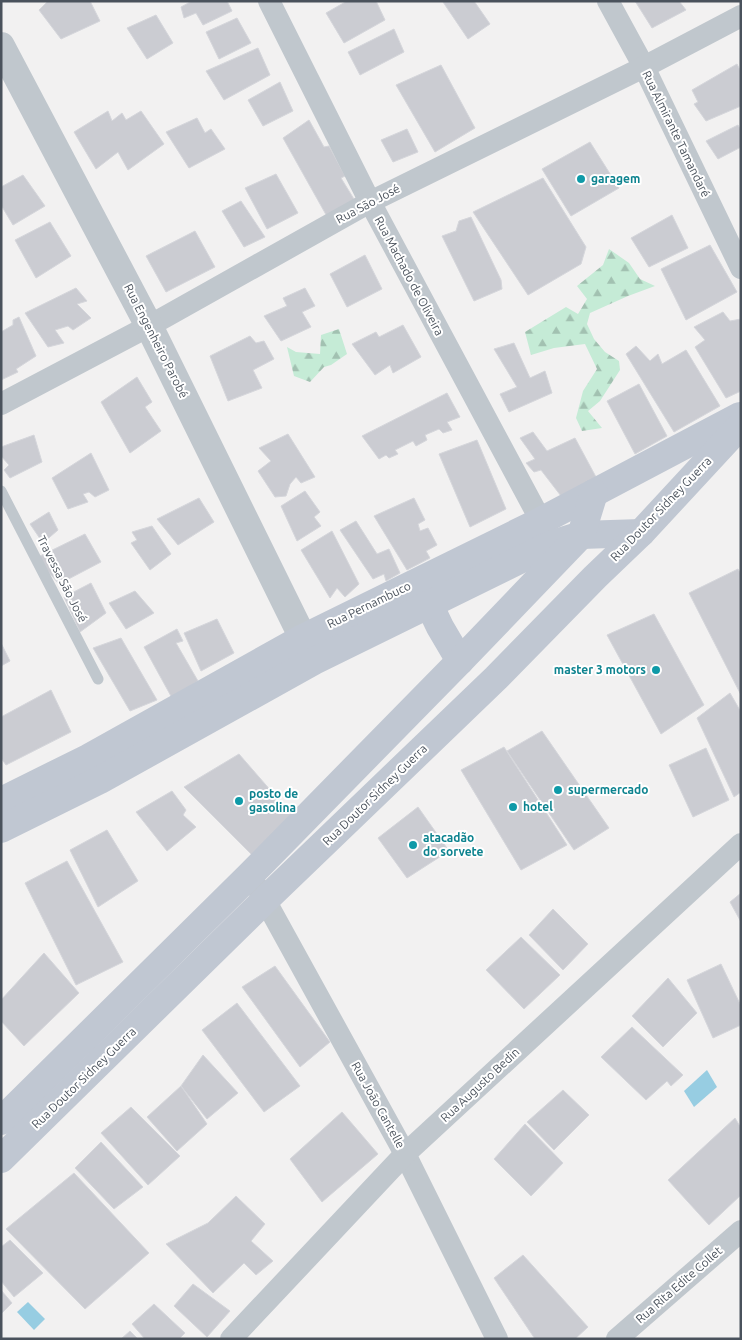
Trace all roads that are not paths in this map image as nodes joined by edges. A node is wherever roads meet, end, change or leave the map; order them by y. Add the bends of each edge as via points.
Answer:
1 (269, 1) edge
2 (608, 1) edge
3 (741, 16) edge
4 (1, 46) edge
5 (644, 67) junction
6 (370, 202) junction
7 (741, 268) edge
8 (149, 326) junction
9 (1, 404) edge
10 (741, 416) edge
11 (741, 425) edge
12 (1, 491) edge
13 (594, 493) junction
14 (541, 521) junction
15 (641, 534) junction
16 (581, 535) junction
17 (429, 604) junction
18 (303, 638) junction
19 (460, 661) junction
20 (98, 679) dead end
21 (1, 801) edge
22 (1, 829) edge
23 (741, 844) edge
24 (249, 876) junction
25 (265, 900) junction
26 (1, 1120) edge
27 (405, 1154) junction
28 (1, 1159) edge
29 (741, 1231) edge
30 (231, 1339) edge
31 (497, 1339) edge
32 (617, 1339) edge

1 - 6 street, Rua Machado de Oliveira
2 - 5 street, Rua Almirante Tamandaré
3 - 5 street, Rua São José
4 - 8 street, Rua Engenheiro Parobé
5 - 6 street, Rua São José
5 - 7 street, Rua Almirante Tamandaré
6 - 8 street, Rua São José
6 - 14 street, Rua Machado de Oliveira
8 - 9 street, Rua São José
8 - 18 street, Rua Engenheiro Parobé
10 - 13 main road, Rua Pernambuco
11 - 15 main road, Rua Doutor Sidney Guerra
12 - 20 lane, Travessa São José
13 - 14 main road, Rua Pernambuco
13 - 16 main road
14 - 18 main road, Rua Pernambuco
15 - 16 main road, Rua Pernambuco
15 - 25 main road, Rua Doutor Sidney Guerra
16 - 17 main road, Rua Pernambuco via 552,544
16 - 19 main road
17 - 19 main road
17 - 22 main road, Rua Pernambuco via 314,661 100,780
18 - 21 main road, Rua Pernambuco via 88,758
19 - 24 main road
23 - 27 street, Rua Augusto Bedin
24 - 25 street, Rua João Cantelle
24 - 26 main road
25 - 27 street, Rua João Cantelle
25 - 28 main road, Rua Doutor Sidney Guerra
27 - 30 street, Rua Augusto Bedin
27 - 31 street, Rua João Cantelle
29 - 32 street, Rua Rita Edite Collet

